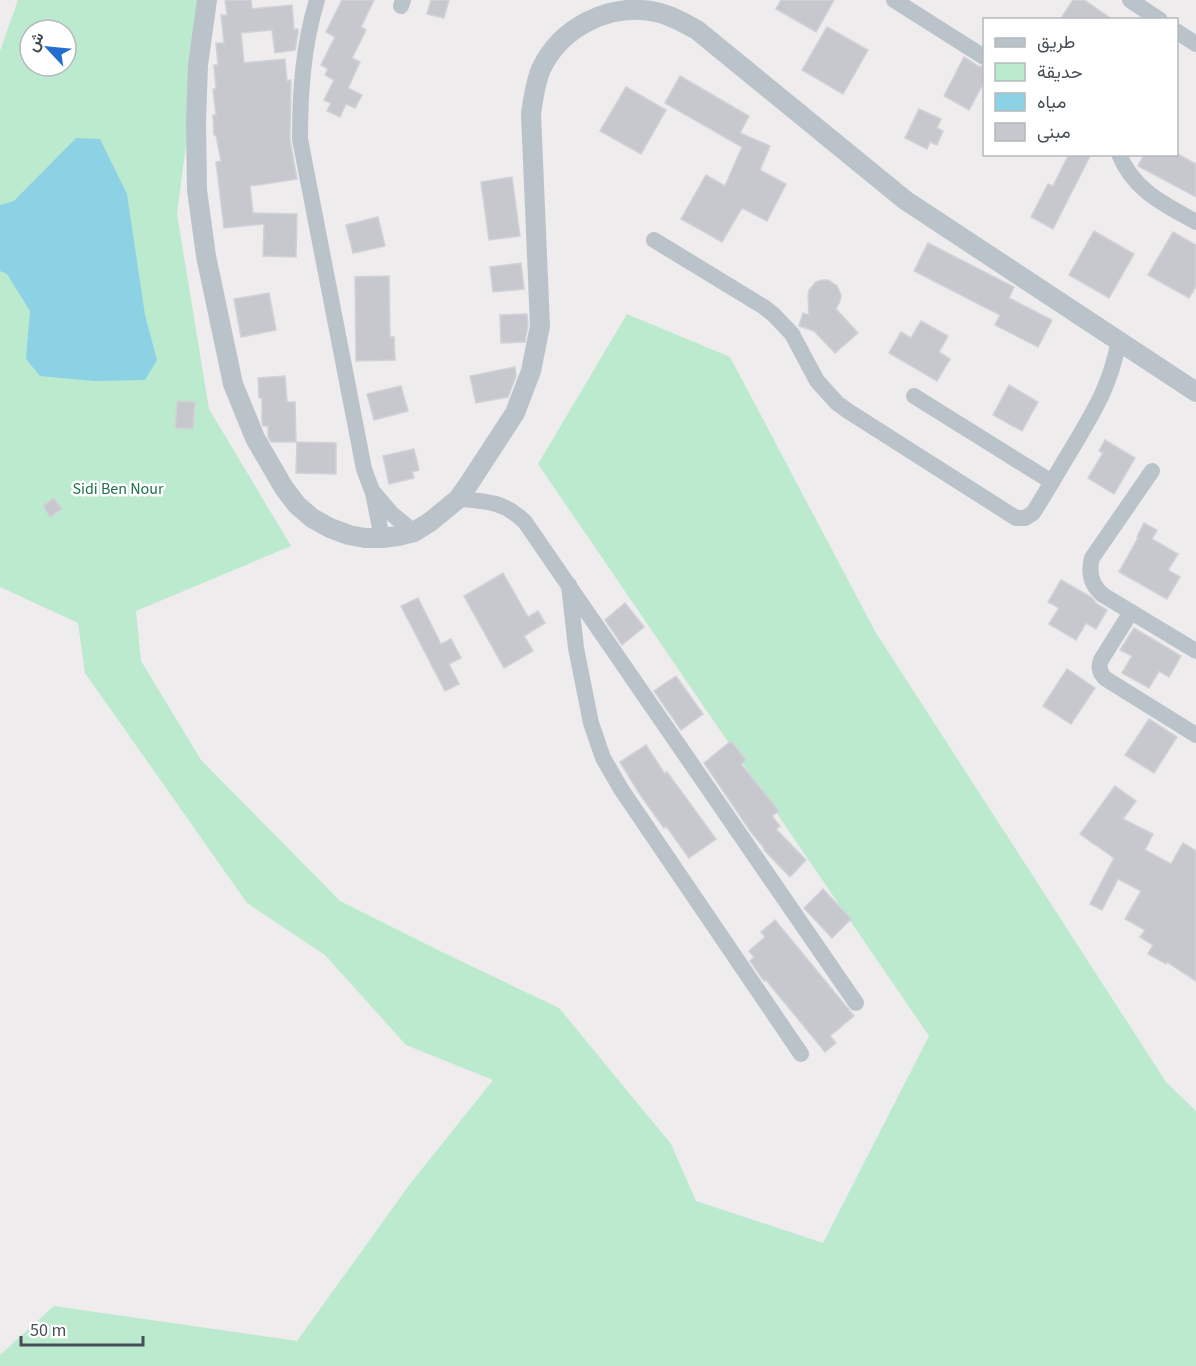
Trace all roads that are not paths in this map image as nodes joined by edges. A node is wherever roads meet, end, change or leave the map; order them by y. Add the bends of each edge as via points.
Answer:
1 (207, 0) edge
2 (317, 0) edge
3 (894, 0) edge
4 (1131, 0) edge
5 (1157, 18) edge
6 (1178, 32) edge
7 (1196, 44) edge
8 (983, 56) edge
9 (1120, 156) edge
10 (1196, 222) edge
11 (654, 240) dead end
12 (1119, 340) junction
13 (1196, 392) edge
14 (914, 396) dead end
15 (1152, 471) dead end
16 (1052, 482) junction
17 (373, 493) junction
18 (458, 499) junction
19 (414, 532) junction
20 (382, 538) junction
21 (569, 584) junction
22 (1131, 612) junction
23 (1196, 651) edge
24 (1196, 735) edge
25 (856, 1003) dead end
26 (801, 1054) dead end

1 - 20 street via 198,65 197,190 206,256 233,384 255,438 297,505 330,528 349,535
2 - 17 street via 302,75 300,139 364,469
3 - 8 street
4 - 5 street
6 - 7 street
9 - 10 street via 1129,173 1147,192
11 - 16 street via 774,315 792,334 817,381 837,403 1011,515 1020,518 1033,513
12 - 13 street
12 - 16 street via 1102,397
12 - 18 street via 904,200 697,30 656,12 610,12 569,33 541,69 534,91 531,114 540,326 536,349 515,413
14 - 16 street
15 - 22 street via 1090,565 1091,579 1098,591
17 - 19 street
17 - 20 street
18 - 19 street
18 - 21 street via 495,503 518,515
19 - 20 street
21 - 25 street
21 - 26 street via 576,648 591,723 603,758
22 - 23 street
22 - 24 street via 1101,660 1100,673

